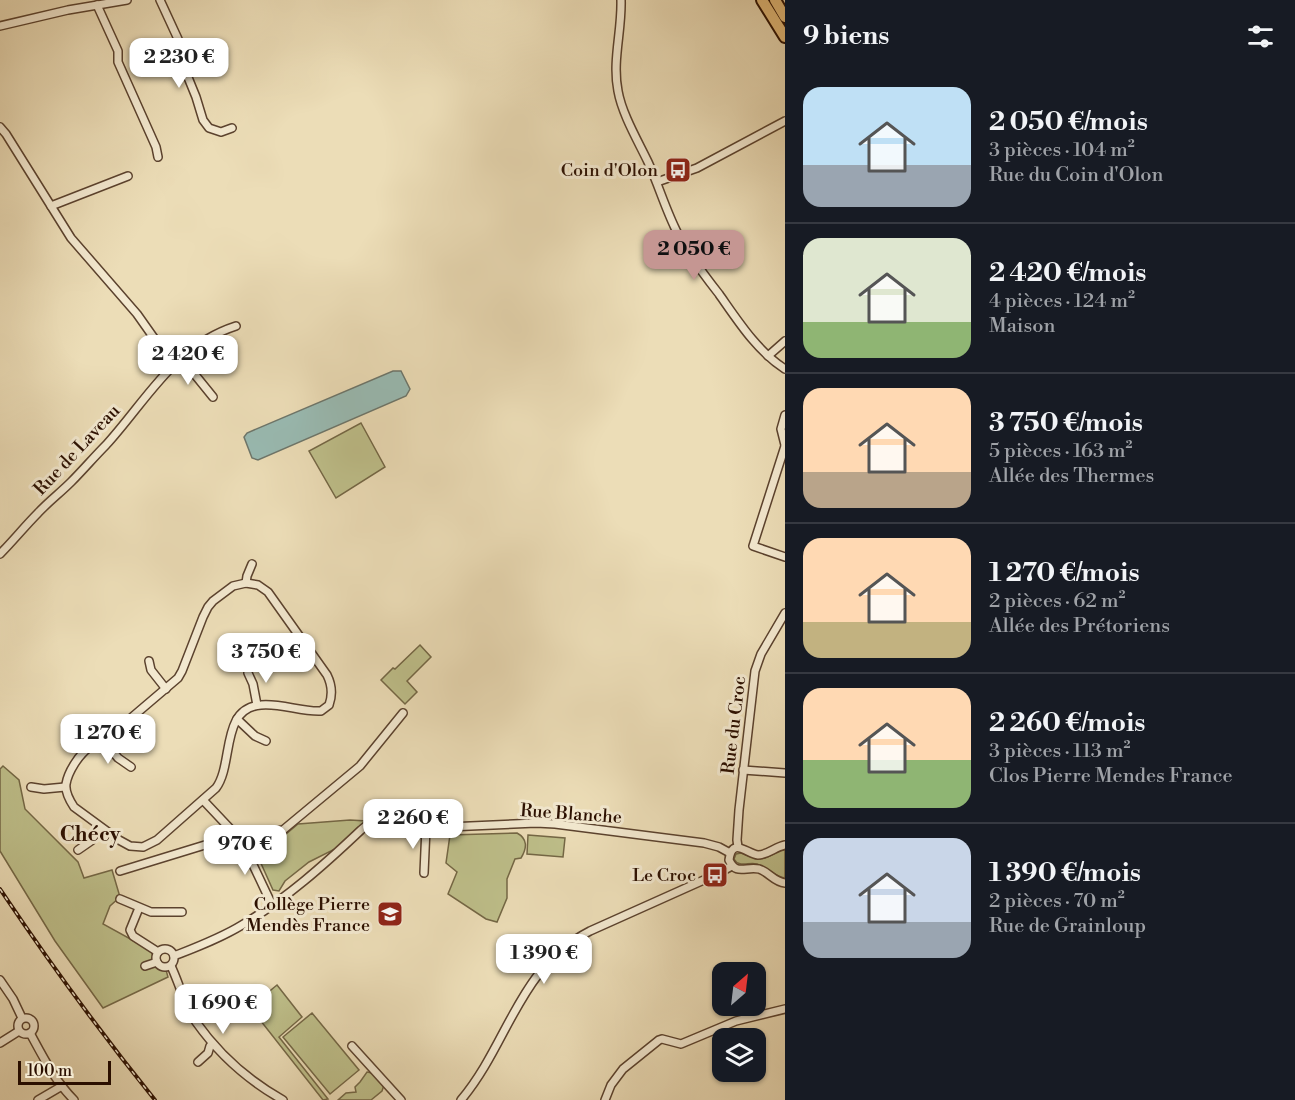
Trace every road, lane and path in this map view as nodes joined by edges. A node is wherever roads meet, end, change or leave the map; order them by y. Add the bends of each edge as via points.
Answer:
1 (127, 0) edge
2 (160, 0) edge
3 (621, 0) edge
4 (762, 0) edge
5 (775, 0) edge
6 (116, 1) edge
7 (97, 5) junction
8 (785, 17) edge
9 (0, 26) edge
10 (785, 37) edge
11 (785, 121) edge
12 (0, 127) edge
13 (232, 128) dead end
14 (158, 157) dead end
15 (128, 176) dead end
16 (657, 182) junction
17 (51, 206) junction
18 (236, 326) dead end
19 (785, 342) edge
20 (768, 356) junction
21 (176, 363) junction
22 (785, 369) edge
23 (213, 397) dead end
24 (785, 415) edge
25 (785, 446) edge
26 (0, 554) edge
27 (785, 557) edge
28 (252, 564) dead end
29 (246, 583) junction
30 (785, 613) edge
31 (149, 661) dead end
32 (248, 673) dead end
33 (166, 689) junction
34 (257, 705) junction
35 (403, 713) dead end
36 (237, 719) junction
37 (104, 741) junction
38 (266, 741) dead end
39 (130, 766) dead end
40 (743, 770) junction
41 (785, 773) edge
42 (31, 787) dead end
43 (65, 787) junction
44 (203, 800) junction
45 (100, 827) junction
46 (426, 828) junction
47 (237, 836) junction
48 (785, 845) edge
49 (738, 847) junction
50 (78, 850) dead end
51 (730, 853) junction
52 (732, 866) junction
53 (120, 870) dead end
54 (424, 873) dead end
55 (784, 886) edge
56 (120, 899) dead end
57 (272, 905) junction
58 (139, 908) junction
59 (182, 912) dead end
60 (155, 950) junction
61 (174, 956) junction
62 (157, 962) junction
63 (145, 966) dead end
64 (171, 966) junction
65 (0, 980) edge
66 (785, 1009) edge
67 (22, 1018) junction
68 (20, 1031) junction
69 (30, 1033) junction
70 (0, 1043) edge
71 (210, 1046) dead end
72 (352, 1046) dead end
73 (198, 1062) dead end
74 (62, 1086) junction
75 (398, 1099) edge
76 (38, 1100) edge
77 (74, 1100) edge
78 (283, 1100) edge
79 (460, 1100) edge
80 (605, 1100) edge

1 - 6 street
2 - 13 street via 178,39 203,120 209,128 221,132
3 - 16 street via 615,67 618,94
4 - 10 highway
5 - 8 highway
6 - 7 street
7 - 9 street
7 - 14 street
11 - 16 street via 697,168
12 - 17 street
15 - 17 street
16 - 20 street via 687,250
17 - 21 street via 78,247
18 - 21 street, Rue de Laveau via 197,345
19 - 20 street
20 - 22 street
21 - 23 street via 196,376
21 - 26 street, Rue de Laveau via 108,442
24 - 25 street via 781,429
25 - 27 street via 753,546
28 - 29 street
29 - 33 street via 233,586 208,607 182,671
29 - 34 street via 268,592 327,675 332,689 330,705 321,711
30 - 40 street, Rue du Croc via 755,671
31 - 33 street
32 - 34 street
33 - 37 street
34 - 36 street
35 - 47 street via 360,766 283,830
36 - 38 street
36 - 44 street via 220,782
37 - 39 street
37 - 43 street via 80,757
40 - 41 street
40 - 49 street, Rue du Croc
42 - 43 street
43 - 45 street via 75,807
44 - 45 street via 157,840 143,847 130,846
44 - 47 street
45 - 50 street via 91,841
46 - 51 street, Rue Blanche via 555,824 704,843
46 - 54 street
46 - 57 street, Rue Blanche via 367,825 322,867
47 - 53 street
47 - 57 street
48 - 49 street via 756,855
49 - 51 street
51 - 52 street
52 - 55 street via 762,870
52 - 79 street via 590,931 559,951 536,975 477,1078
56 - 58 street
57 - 61 street via 240,926
58 - 59 street via 155,913
58 - 60 street via 130,930
60 - 61 street via 166,949
60 - 62 street
61 - 64 street
62 - 63 street
62 - 64 street via 165,968
64 - 78 street via 195,1021 249,1078
65 - 67 street
66 - 80 street via 736,1021 681,1044 659,1040 623,1069
67 - 68 street
67 - 69 street via 34,1022
68 - 69 street
68 - 70 street
69 - 74 street
71 - 73 street
72 - 75 street
74 - 76 street
74 - 77 street

